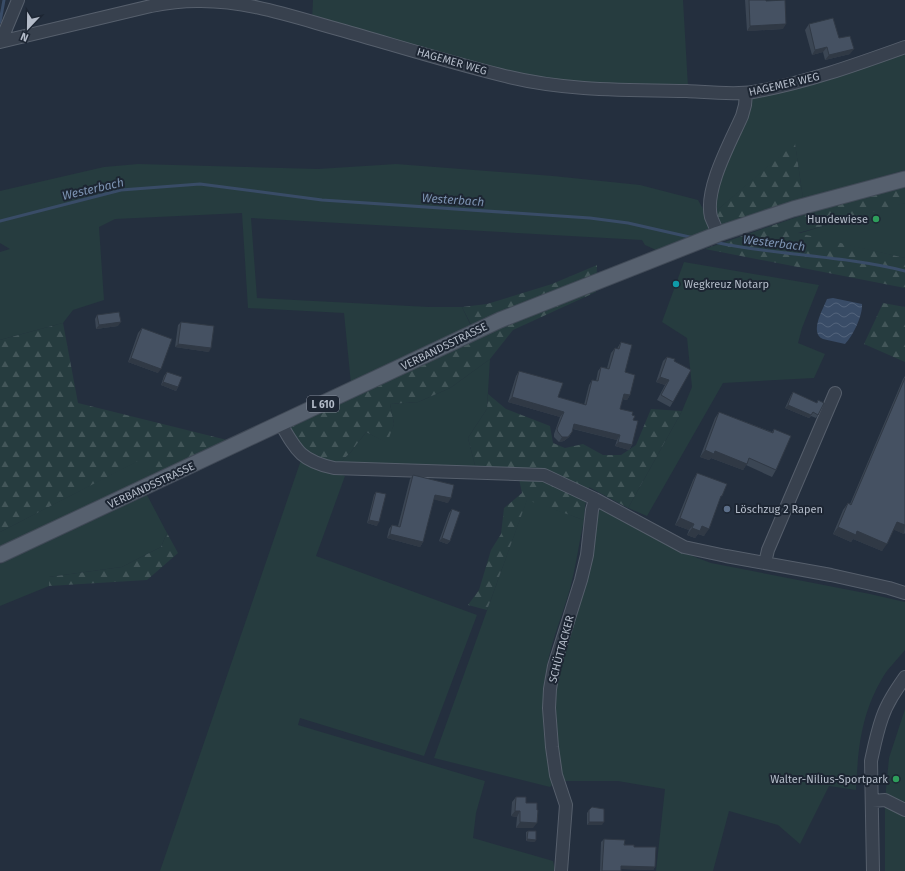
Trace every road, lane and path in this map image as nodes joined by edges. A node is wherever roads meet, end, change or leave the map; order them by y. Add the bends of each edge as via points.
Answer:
1 (18, 0) edge
2 (1, 42) edge
3 (905, 47) edge
4 (746, 93) junction
5 (905, 179) edge
6 (708, 238) junction
7 (835, 393) dead end
8 (281, 424) junction
9 (595, 499) junction
10 (0, 556) edge
11 (765, 563) junction
12 (905, 593) edge
13 (905, 677) edge
14 (872, 801) junction
15 (905, 810) edge
16 (561, 871) edge
17 (873, 871) edge

1 - 2 street
2 - 4 street, HAGEMER WEG via 151,6 174,2 218,2 282,14 503,76 545,84 610,90
3 - 4 street, HAGEMER WEG via 804,81
4 - 6 street via 742,116 713,184
5 - 6 main road, VERBANDSSTRASSE / L 610 via 793,209
6 - 8 main road, VERBANDSSTRASSE / L 610 via 500,320
7 - 11 street via 768,550
8 - 9 street via 296,450 325,466 544,475
8 - 10 main road, VERBANDSSTRASSE / L 610
9 - 11 street via 684,546
9 - 16 street, SCHÜTTACKER via 586,561 558,652 550,689 552,747 556,775 566,805
11 - 12 street via 860,581
13 - 14 street via 882,717 875,743 872,761
14 - 15 street via 885,800
14 - 17 street

